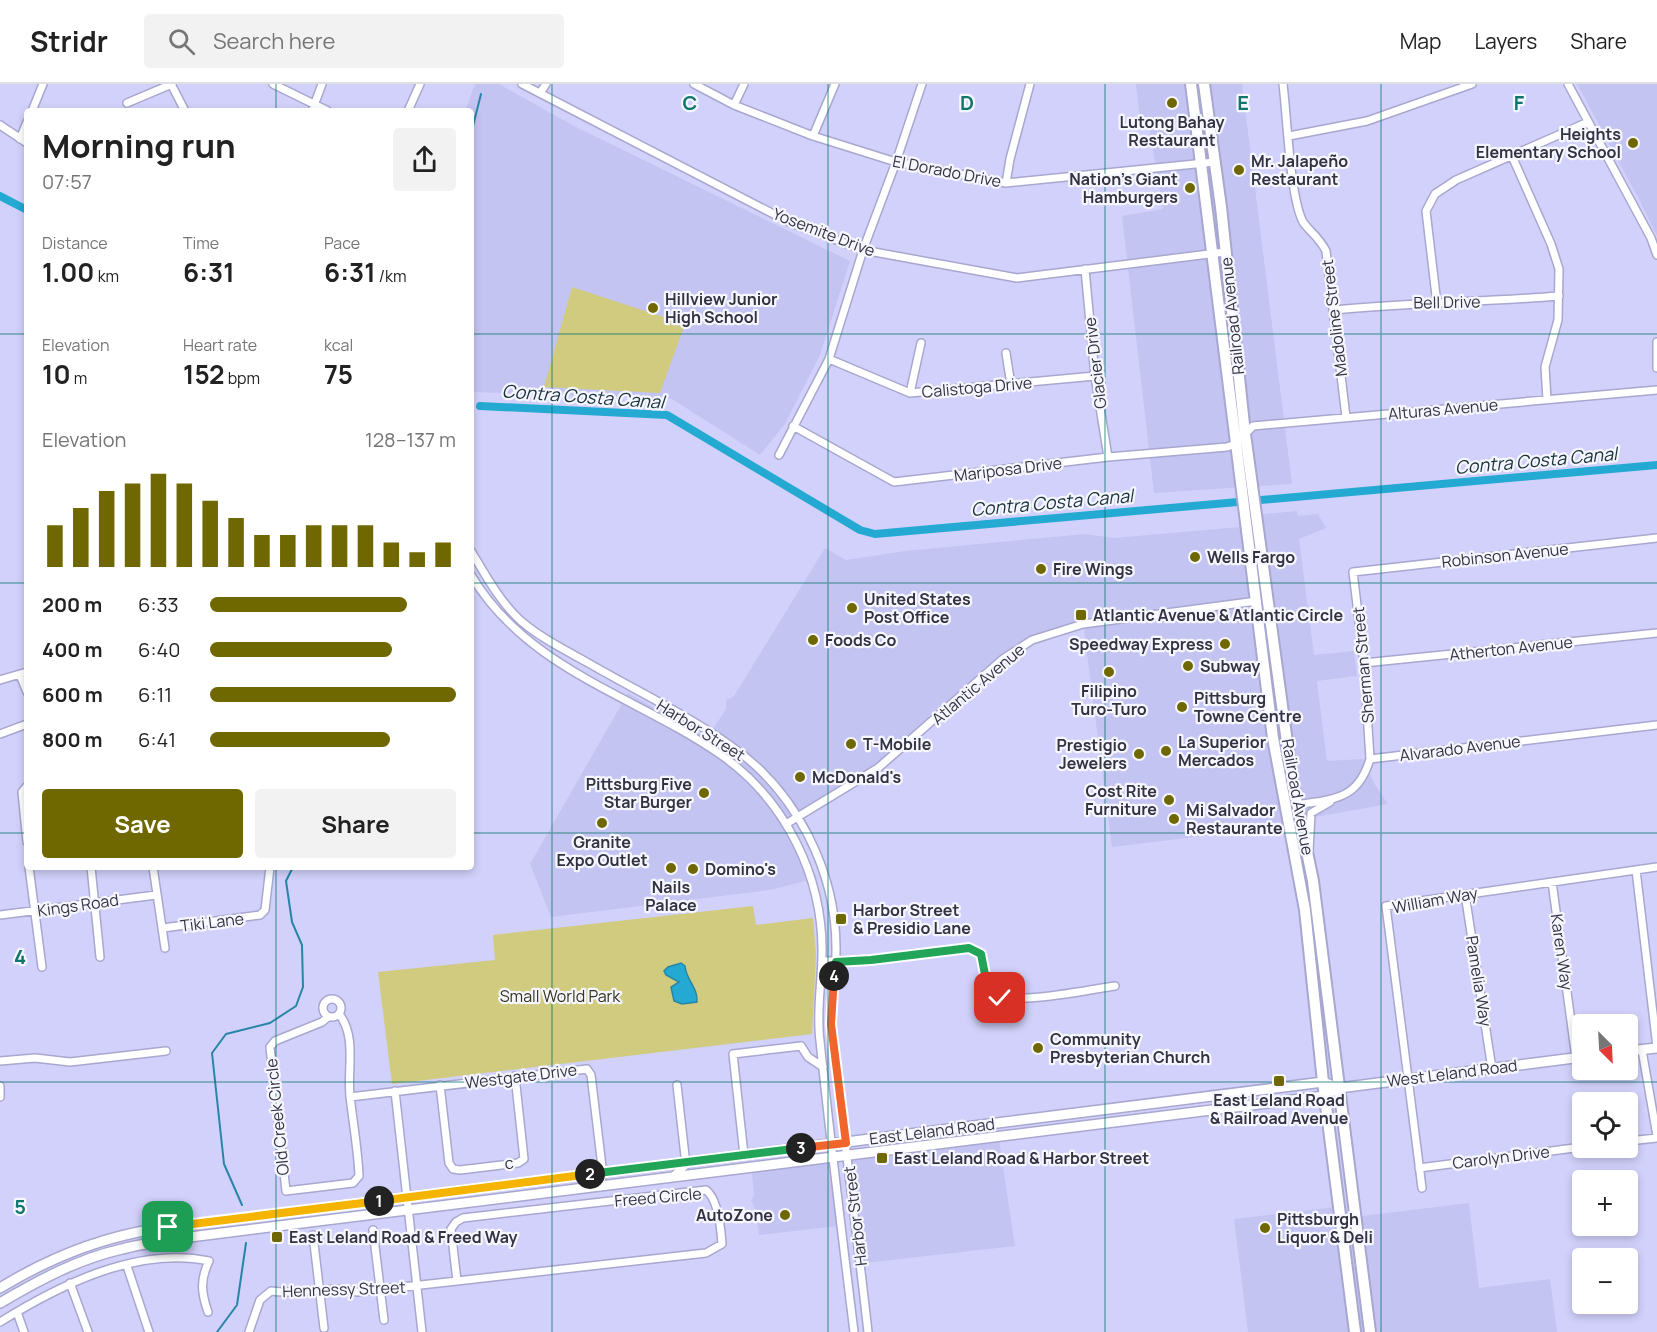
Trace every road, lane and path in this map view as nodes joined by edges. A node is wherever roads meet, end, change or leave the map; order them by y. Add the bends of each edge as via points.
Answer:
1 (43, 84) edge
2 (172, 84) edge
3 (273, 84) edge
4 (322, 84) edge
5 (420, 84) edge
6 (522, 84) edge
7 (546, 84) edge
8 (694, 84) edge
9 (744, 84) edge
10 (835, 84) edge
11 (922, 84) edge
12 (1030, 84) edge
13 (1191, 84) edge
14 (1204, 84) edge
15 (1283, 84) edge
16 (1472, 84) edge
17 (1568, 84) edge
18 (540, 93) junction
19 (128, 103) dead end
20 (734, 105) junction
21 (33, 108) edge
22 (184, 108) edge
23 (313, 108) edge
24 (409, 108) edge
25 (1588, 122) junction
26 (0, 125) edge
27 (24, 129) edge
28 (813, 136) junction
29 (1289, 136) junction
30 (20, 139) junction
31 (24, 141) edge
32 (1512, 156) junction
33 (896, 162) junction
34 (1215, 162) junction
35 (1202, 164) junction
36 (1006, 183) junction
37 (863, 250) junction
38 (1225, 252) junction
39 (1213, 254) junction
40 (1657, 255) edge
41 (1086, 269) junction
42 (1559, 296) junction
43 (1437, 304) junction
44 (1334, 310) junction
45 (1657, 342) edge
46 (921, 343) dead end
47 (1006, 353) dead end
48 (829, 359) junction
49 (1657, 368) edge
50 (1095, 376) junction
51 (1011, 386) junction
52 (1657, 390) edge
53 (910, 393) junction
54 (1547, 399) junction
55 (1346, 417) junction
56 (794, 426) junction
57 (1245, 434) junction
58 (1236, 444) junction
59 (779, 455) dead end
60 (1108, 457) junction
61 (1251, 516) junction
62 (1657, 538) edge
63 (474, 557) edge
64 (1353, 572) joint
65 (474, 580) edge
66 (1268, 599) junction
67 (1255, 601) junction
68 (1657, 633) edge
69 (1364, 663) junction
70 (23, 674) edge
71 (0, 680) edge
72 (24, 725) edge
73 (1657, 725) edge
74 (0, 734) edge
75 (716, 736) junction
76 (709, 748) junction
77 (1370, 759) junction
78 (24, 790) edge
79 (1339, 798) junction
80 (1297, 805) junction
81 (1285, 807) junction
82 (24, 812) edge
83 (798, 818) junction
84 (786, 824) junction
85 (1308, 856) junction
86 (1657, 867) edge
87 (29, 870) edge
88 (91, 870) edge
89 (154, 870) edge
90 (270, 870) edge
91 (1636, 870) junction
92 (1552, 882) junction
93 (1465, 894) junction
94 (156, 895) junction
95 (94, 903) junction
96 (33, 912) junction
97 (0, 915) edge
98 (163, 928) junction
99 (165, 948) dead end
100 (100, 957) dead end
101 (822, 961) junction
102 (836, 962) junction
103 (42, 968) dead end
104 (1115, 986) dead end
105 (339, 1014) junction
106 (1572, 1014) edge
107 (328, 1017) junction
108 (801, 1046) junction
109 (1657, 1047) edge
110 (1642, 1050) junction
111 (166, 1051) dead end
112 (821, 1051) junction
113 (1638, 1051) edge
114 (1572, 1058) edge
115 (0, 1060) edge
116 (823, 1067) junction
117 (1492, 1069) junction
118 (515, 1076) junction
119 (1407, 1078) junction
120 (1323, 1082) junction
121 (440, 1085) junction
122 (677, 1085) dead end
123 (0, 1086) edge
124 (1339, 1088) junction
125 (395, 1091) junction
126 (1324, 1096) junction
127 (0, 1097) edge
128 (350, 1097) junction
129 (1657, 1137) edge
130 (1638, 1140) edge
131 (846, 1143) junction
132 (831, 1144) junction
133 (1572, 1148) edge
134 (744, 1155) junction
135 (848, 1156) junction
136 (832, 1158) junction
137 (686, 1162) junction
138 (1419, 1168) junction
139 (603, 1172) junction
140 (672, 1177) junction
141 (583, 1188) junction
142 (1422, 1188) dead end
143 (408, 1197) junction
144 (410, 1210) junction
145 (373, 1230) dead end
146 (313, 1235) dead end
147 (127, 1266) junction
148 (458, 1281) junction
149 (70, 1283) junction
150 (416, 1287) junction
151 (0, 1288) edge
152 (380, 1290) junction
153 (319, 1291) junction
154 (0, 1302) edge
155 (17, 1312) junction
156 (208, 1312) dead end
157 (384, 1320) dead end
158 (0, 1322) edge
159 (324, 1328) dead end
160 (24, 1332) edge
161 (88, 1332) edge
162 (149, 1332) edge
163 (249, 1332) edge
164 (422, 1332) edge
165 (854, 1332) edge
166 (868, 1332) edge
167 (1355, 1332) edge
168 (1370, 1332) edge

1 - 21 street
2 - 19 street
2 - 22 street
3 - 23 street
4 - 23 street
5 - 24 street
6 - 18 street, Yosemite Drive
7 - 18 street
8 - 20 street, El Dorado Drive
9 - 20 street
10 - 28 street
11 - 33 street
12 - 36 street
13 - 35 highway, Railroad Avenue
14 - 34 highway, Railroad Avenue
15 - 29 street, Madoline Street
16 - 29 street via 1368,121
17 - 25 street
18 - 37 street, Yosemite Drive via 789,222
20 - 28 street, El Dorado Drive
25 - 32 street
25 - 40 street
26 - 30 street
27 - 30 street
28 - 33 street, El Dorado Drive
29 - 44 street, Madoline Street via 1297,204 1304,223 1326,251
30 - 31 street
32 - 42 street via 1551,244 1559,269
32 - 43 street via 1434,194 1426,211
33 - 36 street, El Dorado Drive
33 - 37 street
34 - 35 street, El Dorado Drive
34 - 38 highway, Railroad Avenue
35 - 36 street, El Dorado Drive
35 - 39 highway, Railroad Avenue
37 - 41 street, Yosemite Drive via 1017,278
37 - 48 street
38 - 39 street, Yosemite Drive
38 - 57 highway, Railroad Avenue
39 - 41 street, Yosemite Drive
39 - 58 highway, Railroad Avenue
41 - 50 street, Glacier Drive
42 - 43 street, Bell Drive
42 - 54 street via 1558,320 1545,367
43 - 44 street, Bell Drive
44 - 55 street, Madoline Street
45 - 49 street
46 - 53 street
47 - 51 street
48 - 53 street, Calistoga Drive
48 - 56 street
50 - 51 street, Calistoga Drive
50 - 60 street, Glacier Drive
51 - 53 street, Calistoga Drive
52 - 54 street, Alturas Avenue
54 - 55 street, Alturas Avenue
55 - 57 street, Alturas Avenue via 1253,426
56 - 59 street
56 - 60 street, Mariposa Drive via 894,482
57 - 58 street, Alturas Avenue
57 - 61 highway, Railroad Avenue via 1253,486
58 - 60 street, Mariposa Drive
58 - 61 highway, Railroad Avenue via 1242,490
61 - 66 highway, Railroad Avenue
61 - 67 highway, Railroad Avenue
62 - 64 street, Robinson Avenue
63 - 75 street, Harbor Street via 495,592 521,621 551,643
64 - 69 street, Sherman Street
65 - 76 street, Harbor Street via 485,599 526,640
66 - 67 street, Atlantic Avenue
66 - 80 highway, Railroad Avenue
67 - 81 highway, Railroad Avenue
67 - 83 street, Atlantic Avenue via 1083,624 1032,640 1003,659 878,768
68 - 69 street, Atherton Avenue
69 - 77 street, Sherman Street
70 - 71 street
72 - 74 street
73 - 77 street, Alvarado Avenue
75 - 76 street
75 - 83 street, Harbor Street via 757,768
76 - 84 street, Harbor Street via 751,780
77 - 79 street via 1360,782
78 - 82 street
79 - 80 street
79 - 85 street via 1311,813
80 - 81 street
80 - 85 highway, Railroad Avenue
81 - 120 highway, Railroad Avenue via 1302,888
83 - 84 street, Atlantic Avenue
83 - 102 street, Harbor Street via 827,882
84 - 101 street, Harbor Street via 816,894
85 - 124 highway, Railroad Avenue
86 - 91 street, William Way
87 - 96 street
88 - 95 street
89 - 94 street
90 - 98 street, Tiki Lane via 265,909 260,915
91 - 92 street, William Way
91 - 109 street
92 - 93 street, William Way
92 - 106 street, Karen Way
93 - 117 street, Pamelia Way
93 - 119 street, William Way via 1386,906
94 - 95 street, Kings Road
94 - 98 street
95 - 96 street, Kings Road
95 - 100 street
96 - 97 street, Kings Road
96 - 103 street
98 - 99 street
101 - 102 street
101 - 112 street, Harbor Street via 818,1013
102 - 104 street via 969,948 981,954 988,990 1000,998
102 - 131 street, Harbor Street via 831,1024
105 - 107 street
105 - 107 street via 340,1005 331,999 323,1007
105 - 128 street, Old Creek Circle via 346,1028 352,1073
107 - 128 street, Old Creek Circle via 275,1041 270,1047 286,1191 358,1180
108 - 112 street via 810,1052
108 - 116 street via 808,1057
108 - 134 street via 733,1054
109 - 110 main road
110 - 113 main road
110 - 129 street
111 - 115 street via 70,1062
112 - 116 street, Harbor Street
114 - 117 main road, West Leland Road
116 - 132 street, Harbor Street
117 - 119 main road, West Leland Road
118 - 121 street, Westgate Drive
118 - 121 street, c via 524,1159 460,1170 449,1163
118 - 139 street, Westgate Drive via 589,1070
119 - 124 main road, West Leland Road
119 - 138 street, William Way
120 - 124 main road, East Leland Road
120 - 126 highway, Railroad Avenue
120 - 131 main road, East Leland Road
121 - 125 street, Westgate Drive
122 - 137 street
123 - 127 street
124 - 126 main road, West Leland Road
124 - 168 highway, Railroad Avenue
125 - 128 street, Westgate Drive
125 - 143 street
126 - 135 main road, East Leland Road
126 - 167 highway, Railroad Avenue
129 - 130 street
131 - 132 main road, East Leland Road
131 - 135 street, Harbor Street
132 - 134 main road, East Leland Road
132 - 136 street, Harbor Street
133 - 138 street, Carolyn Drive
134 - 137 main road, East Leland Road
135 - 136 main road, East Leland Road
135 - 166 street, Harbor Street
136 - 140 main road, East Leland Road
136 - 165 street, Harbor Street
137 - 139 main road, East Leland Road
137 - 140 street via 686,1168 677,1170
138 - 142 street, William Way
139 - 141 street via 601,1180 586,1183
139 - 143 main road, East Leland Road
140 - 141 main road, East Leland Road
141 - 144 main road, East Leland Road
143 - 144 street
143 - 151 main road, East Leland Road via 130,1233 64,1254
144 - 150 street
144 - 154 main road, East Leland Road via 122,1248 43,1278
145 - 152 street
146 - 153 street
147 - 149 street
147 - 156 street via 166,1256 209,1261 201,1288
147 - 162 street
148 - 148 street, Freed Circle via 706,1253 722,1244 711,1194 706,1190 463,1218 451,1229
148 - 150 street, Freed Circle
149 - 155 street
149 - 161 street
150 - 152 street, Hennessy Street
150 - 164 street
152 - 153 street, Hennessy Street
152 - 157 street
153 - 159 street
153 - 163 street, Hennessy Street via 271,1291 260,1300
155 - 158 street
155 - 160 street

